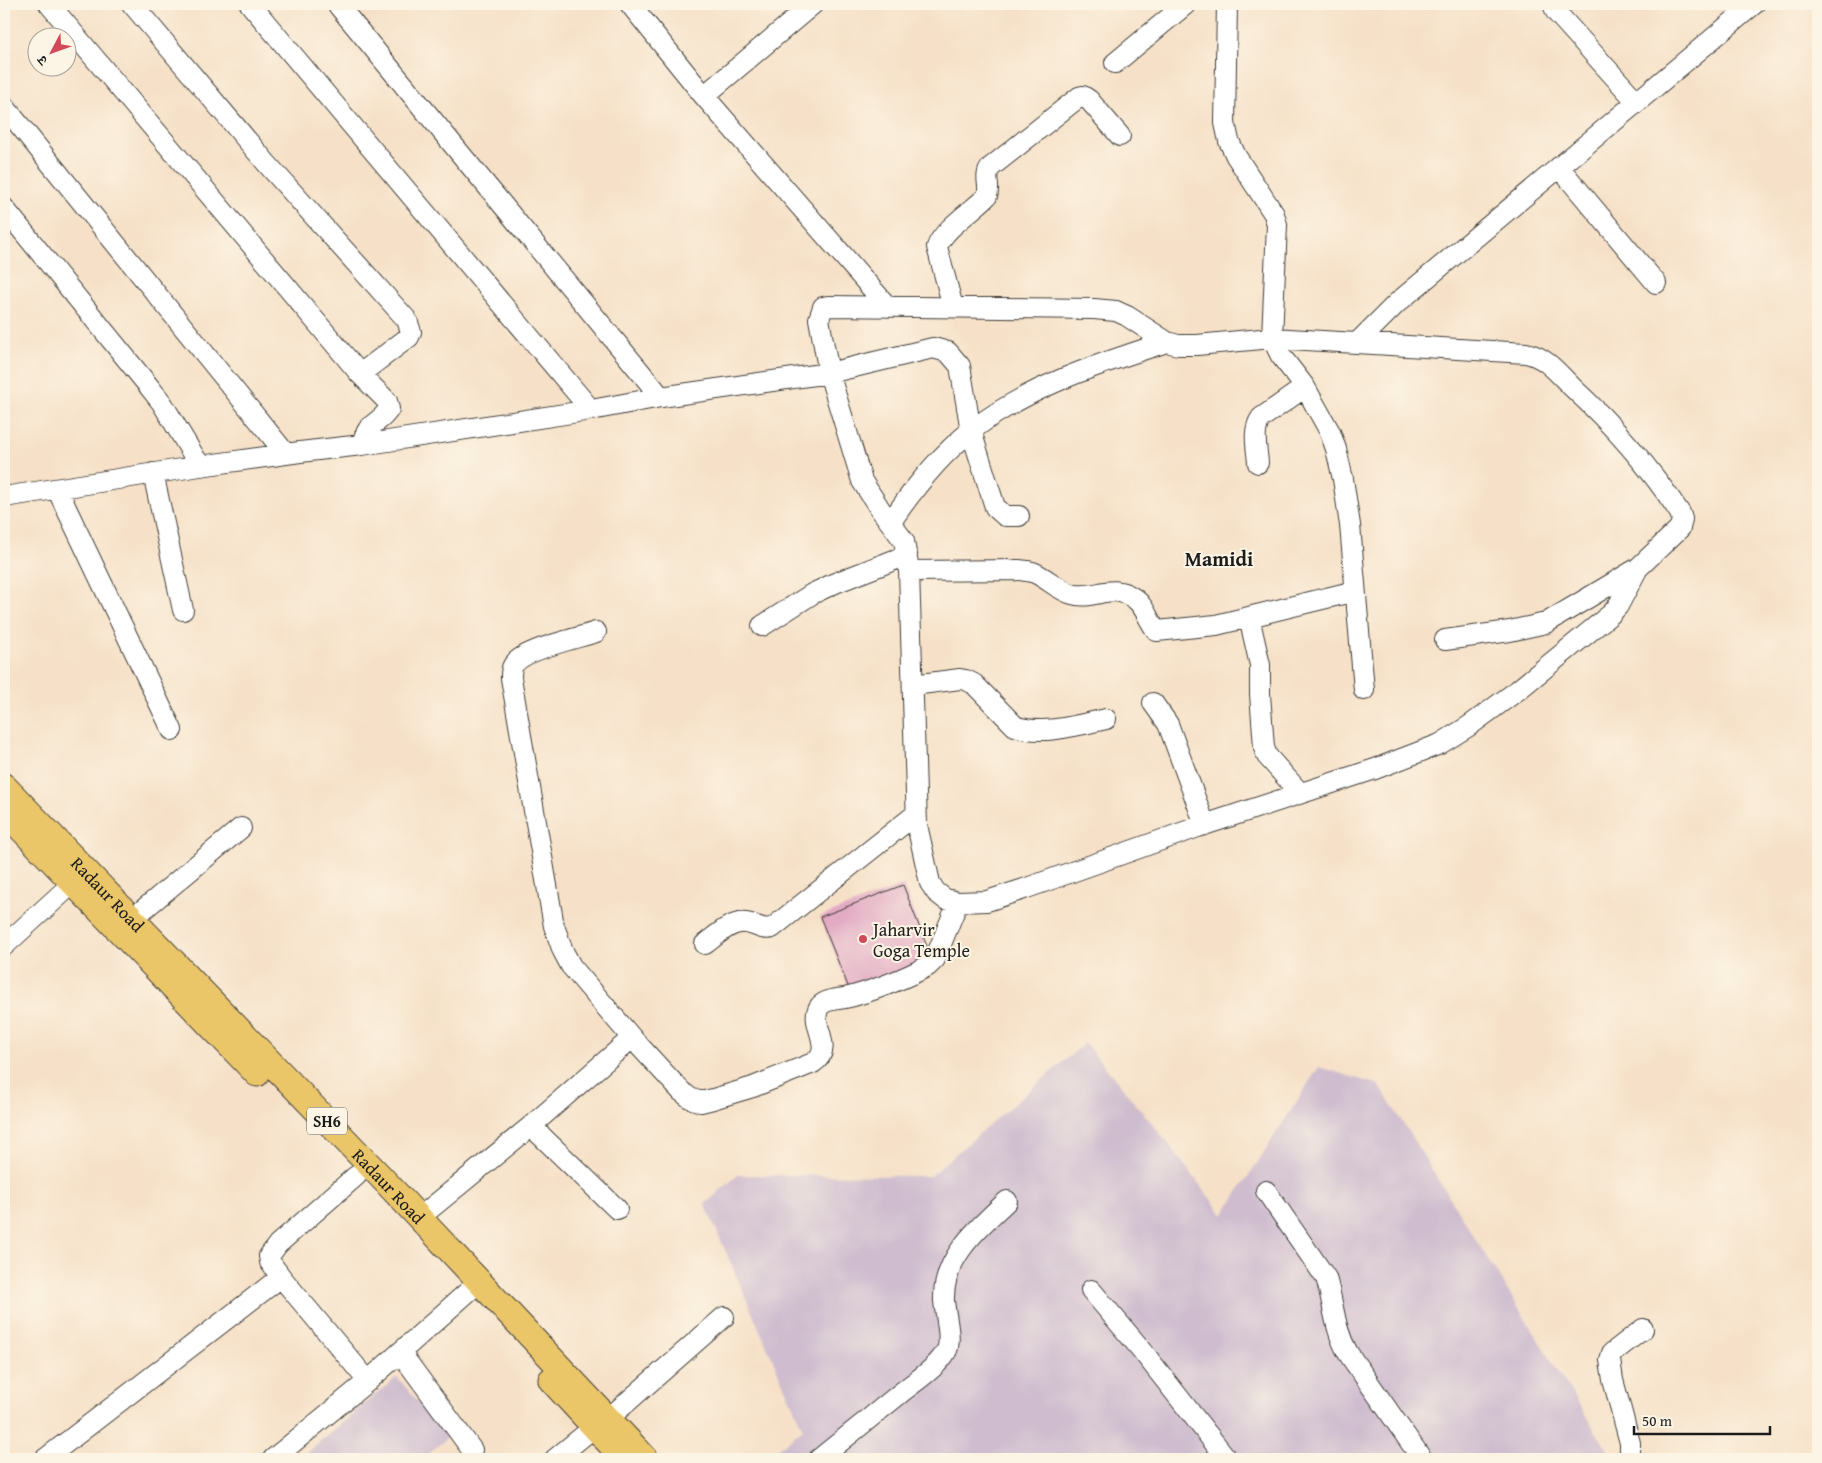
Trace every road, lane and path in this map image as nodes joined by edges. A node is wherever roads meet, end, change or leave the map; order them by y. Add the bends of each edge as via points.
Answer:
1 (49, 4) edge
2 (132, 4) edge
3 (250, 4) edge
4 (337, 4) edge
5 (630, 4) edge
6 (813, 4) edge
7 (1186, 4) edge
8 (1227, 4) edge
9 (1553, 4) edge
10 (1754, 4) edge
11 (1115, 63) dead end
12 (704, 96) junction
13 (1638, 102) junction
14 (4, 106) edge
15 (1120, 136) dead end
16 (1559, 167) junction
17 (4, 208) edge
18 (1656, 283) dead end
19 (887, 306) junction
20 (953, 307) junction
21 (1272, 338) junction
22 (1167, 342) junction
23 (1357, 343) junction
24 (829, 373) junction
25 (360, 374) junction
26 (1305, 387) junction
27 (661, 397) junction
28 (590, 410) junction
29 (971, 431) junction
30 (362, 445) junction
31 (286, 454) junction
32 (1258, 463) dead end
33 (200, 466) junction
34 (153, 473) junction
35 (57, 489) junction
36 (4, 497) edge
37 (1019, 516) dead end
38 (891, 522) junction
39 (908, 563) junction
40 (1638, 568) junction
41 (1355, 591) junction
42 (183, 610) dead end
43 (1249, 617) junction
44 (762, 626) dead end
45 (596, 632) dead end
46 (1445, 640) dead end
47 (913, 685) junction
48 (1364, 690) dead end
49 (1153, 703) dead end
50 (1106, 719) dead end
51 (172, 730) dead end
52 (4, 786) edge
53 (1300, 793) junction
54 (4, 811) edge
55 (916, 814) junction
56 (1205, 825) junction
57 (241, 828) dead end
58 (73, 883) junction
59 (958, 902) junction
60 (132, 919) junction
61 (704, 944) dead end
62 (4, 946) edge
63 (632, 1038) junction
64 (531, 1126) junction
65 (356, 1176) junction
66 (1266, 1191) dead end
67 (1007, 1201) dead end
68 (617, 1209) dead end
69 (419, 1218) junction
70 (281, 1277) junction
71 (470, 1290) junction
72 (1091, 1290) dead end
73 (724, 1317) dead end
74 (1643, 1328) dead end
75 (400, 1352) junction
76 (368, 1381) junction
77 (601, 1423) junction
78 (472, 1450) dead end
79 (45, 1459) edge
80 (272, 1459) edge
81 (555, 1459) edge
82 (624, 1459) edge
83 (646, 1459) edge
84 (819, 1459) edge
85 (1227, 1459) edge
86 (1422, 1459) edge
87 (1630, 1459) edge

1 - 25 street
2 - 25 street via 268,165 407,320 411,332 409,337
3 - 28 street
4 - 27 street
5 - 12 street
6 - 12 street
7 - 11 street
8 - 21 street via 1225,123 1229,141 1274,214 1277,225
9 - 13 street via 1556,12
10 - 13 street
12 - 19 street
13 - 16 street
14 - 31 street
15 - 20 street via 1083,96 991,166 986,177 987,196 945,234 937,247
16 - 18 street
16 - 23 street via 1396,303
17 - 33 street via 147,384
19 - 20 street
19 - 24 street via 823,307 818,319
20 - 22 street via 1094,308 1127,316
21 - 22 street via 1197,345
21 - 23 street
21 - 26 street via 1281,356
22 - 29 street via 1084,369 1002,409
23 - 40 street via 1526,353 1544,360 1636,453 1680,513 1682,519 1676,534
24 - 27 street
24 - 29 street via 933,348 948,352 960,366
24 - 38 street via 862,481
25 - 30 street via 387,401 389,409 367,429
26 - 32 street via 1257,424
26 - 41 street via 1336,449 1350,525
27 - 28 street
28 - 30 street
29 - 37 street via 995,507 1006,516
29 - 38 street via 943,457
30 - 31 street
31 - 33 street
33 - 34 street
34 - 35 street
34 - 42 street
35 - 36 street
35 - 51 street
38 - 39 street via 904,541
39 - 43 street via 1020,570 1034,572 1073,594 1084,596 1110,590 1122,593 1142,606 1157,631
39 - 44 street via 835,583
39 - 47 street
40 - 46 street via 1546,623
40 - 53 street via 1611,614 1469,726 1440,744
41 - 43 street
41 - 48 street
43 - 53 street via 1260,665 1264,747 1267,756
45 - 63 street via 518,659 511,678 554,926 571,966
47 - 50 street via 966,680 974,684 1015,726 1023,729 1075,726
47 - 55 street
49 - 56 street via 1168,724
52 - 60 main road, Radaur Road / SH6
53 - 56 street
54 - 58 main road, Radaur Road / SH6
55 - 59 street via 930,883 945,899
55 - 61 street via 772,928 766,930 747,923 729,926
56 - 59 street via 987,901
57 - 60 street
58 - 62 street
58 - 65 main road, Radaur Road / SH6
59 - 63 street via 935,959 928,966 820,1006 817,1019 822,1053 813,1063 753,1087 701,1102 681,1092
60 - 69 main road, Radaur Road / SH6
63 - 64 street
64 - 68 street
64 - 69 street
65 - 70 street via 270,1252 270,1262
65 - 71 main road, Radaur Road / SH6
66 - 86 street via 1326,1278 1336,1326 1348,1354
67 - 84 street via 974,1233 947,1274 944,1299 949,1340 947,1350 928,1372
69 - 77 main road, Radaur Road / SH6
70 - 76 street
70 - 79 street
71 - 75 street
71 - 77 main road, Radaur Road / SH6
72 - 85 street
73 - 77 street
74 - 87 street via 1612,1353 1610,1360 1630,1443
75 - 76 street
75 - 78 street
76 - 80 street
77 - 81 street
77 - 82 main road, Radaur Road / SH6
77 - 83 main road, Radaur Road / SH6

